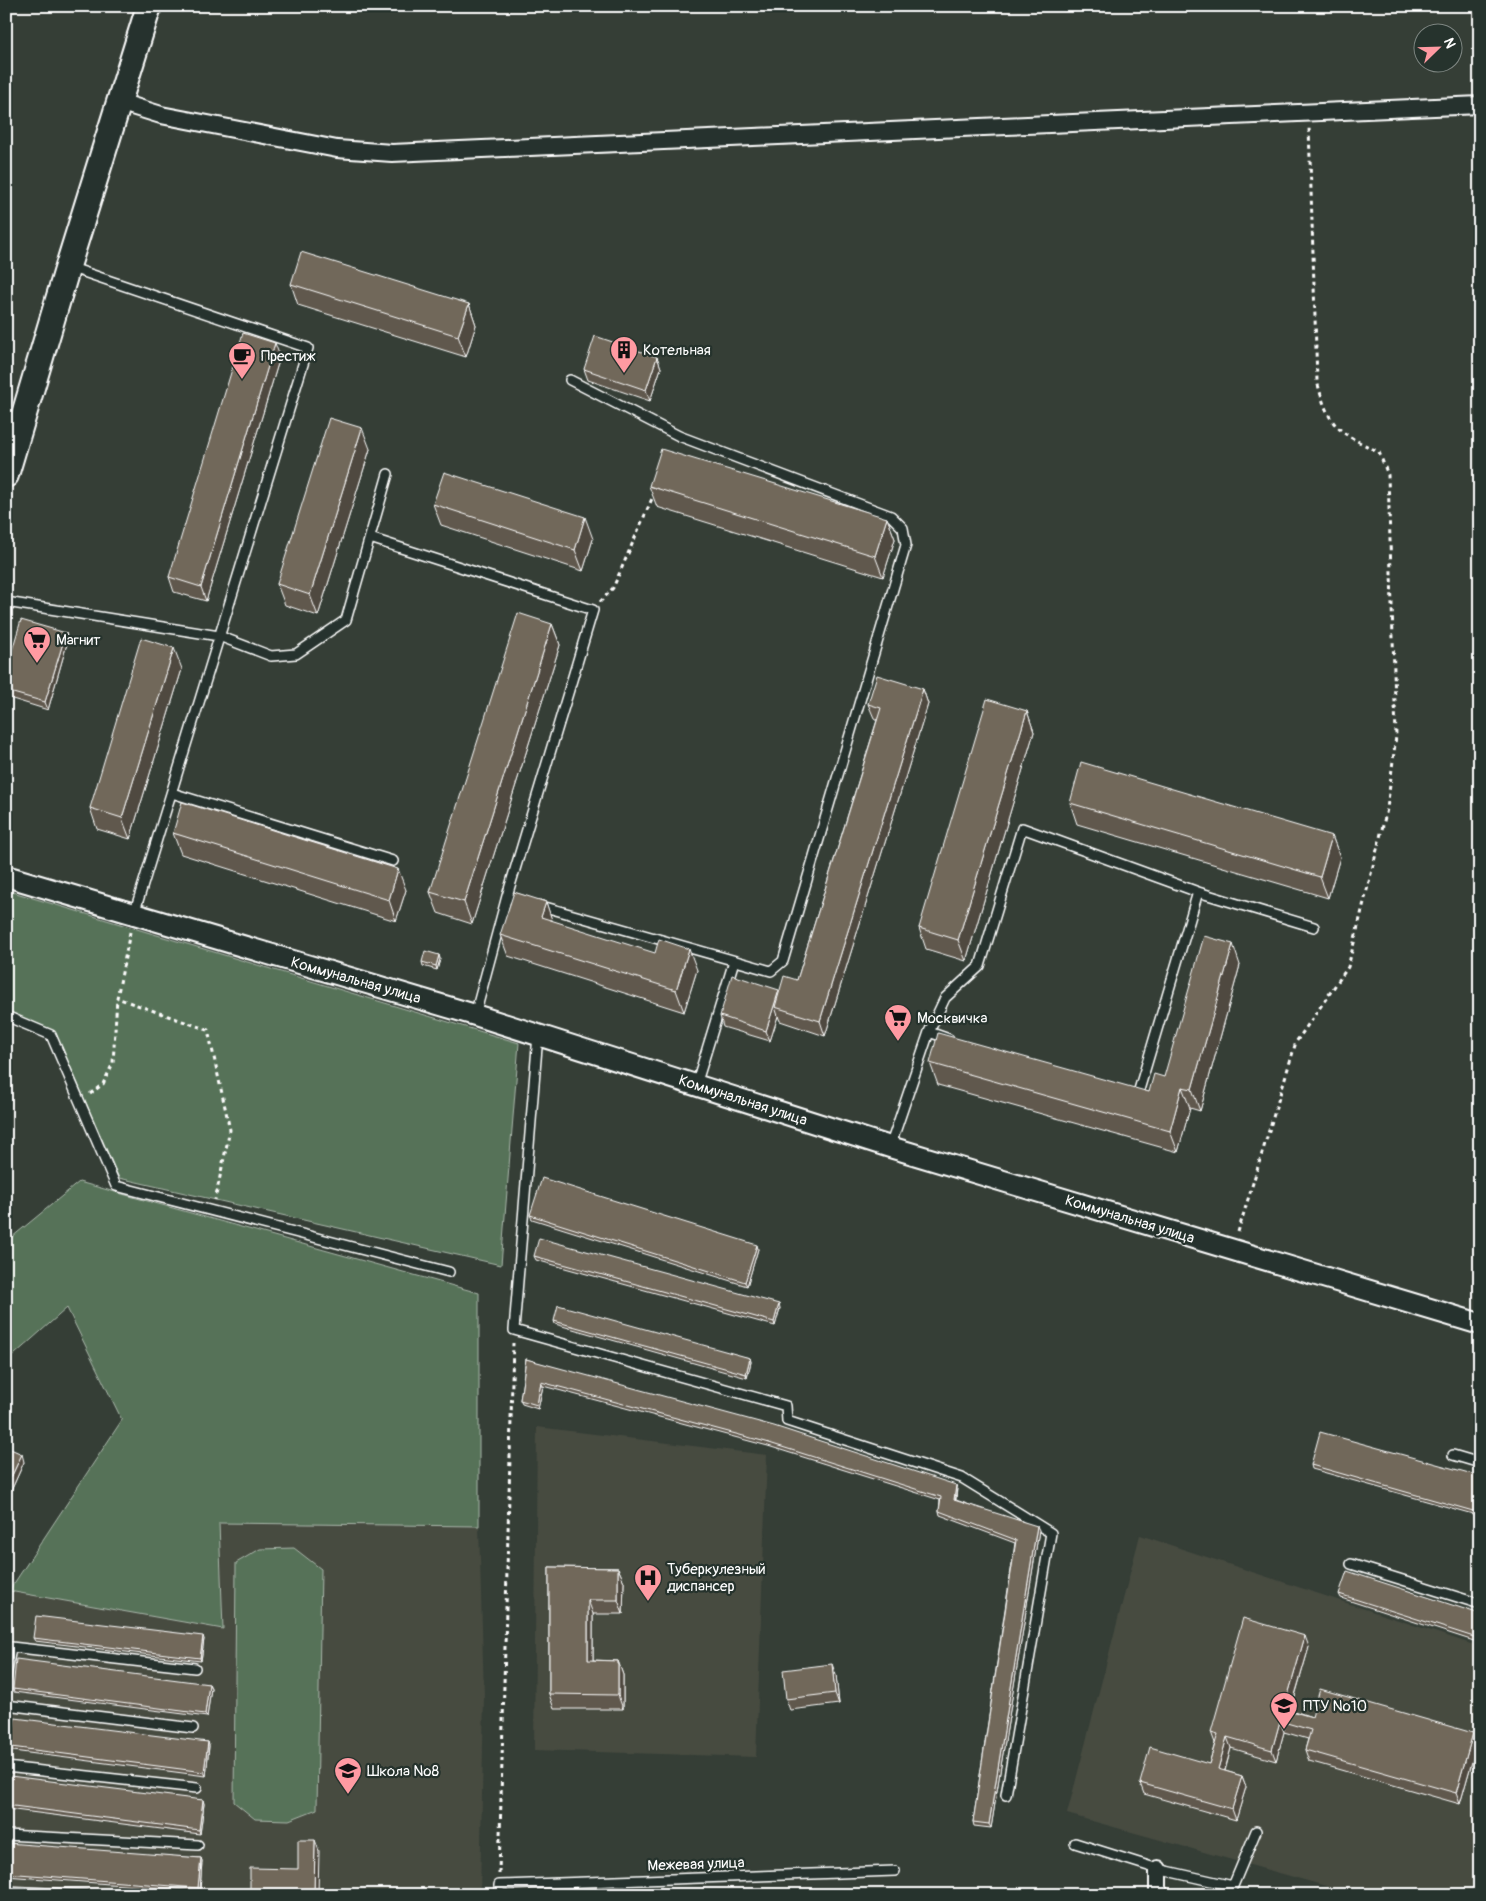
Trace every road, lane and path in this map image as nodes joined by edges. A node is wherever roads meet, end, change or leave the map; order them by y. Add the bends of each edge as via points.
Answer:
1 (149, 6) edge
2 (120, 102) junction
3 (1480, 105) edge
4 (1309, 112) junction
5 (68, 266) junction
6 (570, 380) dead end
7 (9, 468) edge
8 (388, 474) dead end
9 (656, 490) edge
10 (370, 538) junction
11 (6, 602) edge
12 (593, 610) junction
13 (220, 636) junction
14 (172, 793) junction
15 (392, 861) dead end
16 (6, 876) edge
17 (1198, 892) junction
18 (507, 896) junction
19 (134, 915) junction
20 (1314, 927) dead end
21 (734, 961) junction
22 (116, 998) junction
23 (475, 1015) junction
24 (6, 1016) edge
25 (929, 1032) junction
26 (538, 1035) junction
27 (957, 1042) edge
28 (696, 1084) junction
29 (1125, 1101) edge
30 (80, 1102) junction
31 (890, 1147) junction
32 (212, 1210) junction
33 (1233, 1250) junction
34 (449, 1272) dead end
35 (1480, 1324) edge
36 (514, 1330) junction
37 (1453, 1455) dead end
38 (1480, 1463) edge
39 (1351, 1564) dead end
40 (1480, 1604) edge
41 (195, 1668) dead end
42 (6, 1677) edge
43 (6, 1705) edge
44 (193, 1728) dead end
45 (6, 1767) edge
46 (197, 1788) dead end
47 (1006, 1795) dead end
48 (1256, 1831) dead end
49 (6, 1835) edge
50 (1075, 1843) dead end
51 (198, 1845) dead end
52 (1158, 1869) junction
53 (895, 1871) dead end
54 (499, 1885) junction
55 (6, 1891) edge
56 (84, 1895) edge
57 (499, 1895) edge
58 (1158, 1895) edge

1 - 2 main road
2 - 4 street via 161,115 336,149 392,153
2 - 5 main road
3 - 4 street
4 - 33 path via 1317,381 1325,410 1336,428 1379,452 1388,476 1396,736 1387,809 1348,967 1296,1042
5 - 7 main road
5 - 13 lane via 308,348
6 - 21 lane via 679,436 891,516 903,528 906,545 783,961 771,971
8 - 10 lane
9 - 12 path via 613,588
10 - 12 lane
10 - 13 lane via 346,620 296,654 271,656
11 - 13 lane
12 - 18 lane
13 - 14 lane
14 - 15 lane
14 - 19 lane
16 - 19 street, Коммунальная улица
17 - 20 lane
17 - 25 lane via 1022,828 980,966 945,998
17 - 29 lane via 1134,1104
18 - 21 lane
18 - 23 lane
19 - 22 path
19 - 23 street, Коммунальная улица
21 - 28 lane
22 - 30 path via 113,1063 103,1084
22 - 32 path via 208,1030 230,1130
23 - 26 street, Коммунальная улица
24 - 30 lane via 51,1035
25 - 27 lane
25 - 31 lane
26 - 28 street, Коммунальная улица
26 - 36 lane
28 - 31 street, Коммунальная улица
30 - 32 lane via 116,1186
31 - 33 street, Коммунальная улица
32 - 34 lane
33 - 35 street, Коммунальная улица
36 - 47 lane via 786,1406 787,1421 962,1478 1050,1533
36 - 54 path
37 - 38 lane
39 - 40 lane
41 - 42 lane via 11,1647
43 - 44 lane
45 - 46 lane
48 - 52 lane via 1233,1886
49 - 51 lane
50 - 52 lane
52 - 58 street
53 - 54 lane, Межевая улица
54 - 57 lane
55 - 56 lane

